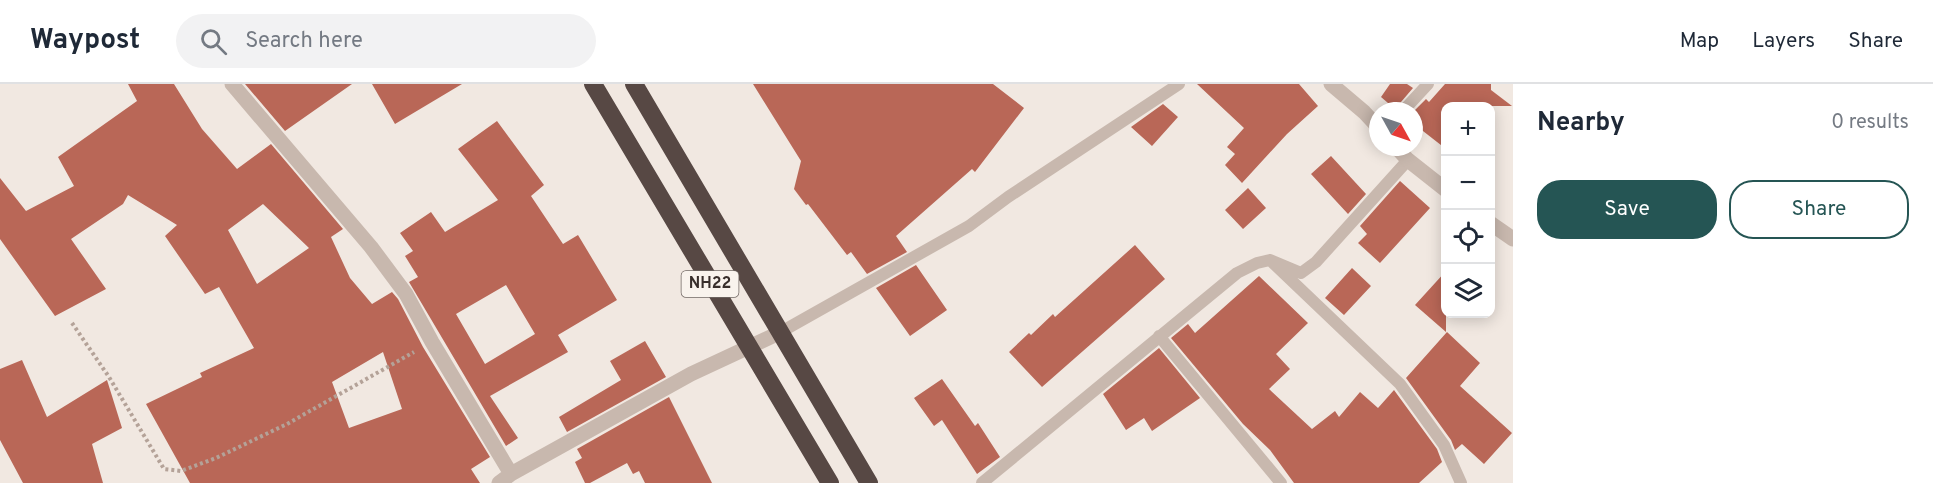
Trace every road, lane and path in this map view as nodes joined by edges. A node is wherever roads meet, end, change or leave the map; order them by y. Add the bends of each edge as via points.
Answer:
1 (232, 84) edge
2 (593, 84) edge
3 (634, 84) edge
4 (1179, 84) edge
5 (1331, 84) edge
6 (1428, 84) edge
7 (1411, 102) edge
8 (1369, 117) edge
9 (1404, 156) edge
10 (1408, 160) junction
11 (1441, 186) edge
12 (1495, 226) edge
13 (1513, 239) edge
14 (1270, 260) junction
15 (72, 323) dead end
16 (779, 333) junction
17 (1159, 336) junction
18 (432, 342) junction
19 (748, 347) junction
20 (505, 478) edge
21 (830, 483) edge
22 (869, 483) edge
23 (982, 483) edge
24 (1281, 483) edge
25 (1461, 483) edge

1 - 18 street via 371,247 406,294
2 - 19 highway, NH22
3 - 16 highway, NH22
4 - 16 lane via 969,226
5 - 8 street
6 - 7 lane
9 - 10 street
10 - 11 street
10 - 14 lane via 1301,273
12 - 13 street
14 - 17 lane via 1237,273
14 - 25 lane via 1400,384 1444,445
15 - 18 path via 109,376 164,469 181,471 205,464 287,424
16 - 19 street
16 - 22 highway, NH22
17 - 23 lane
17 - 24 lane
18 - 20 street
19 - 20 street via 691,374
19 - 21 highway, NH22

